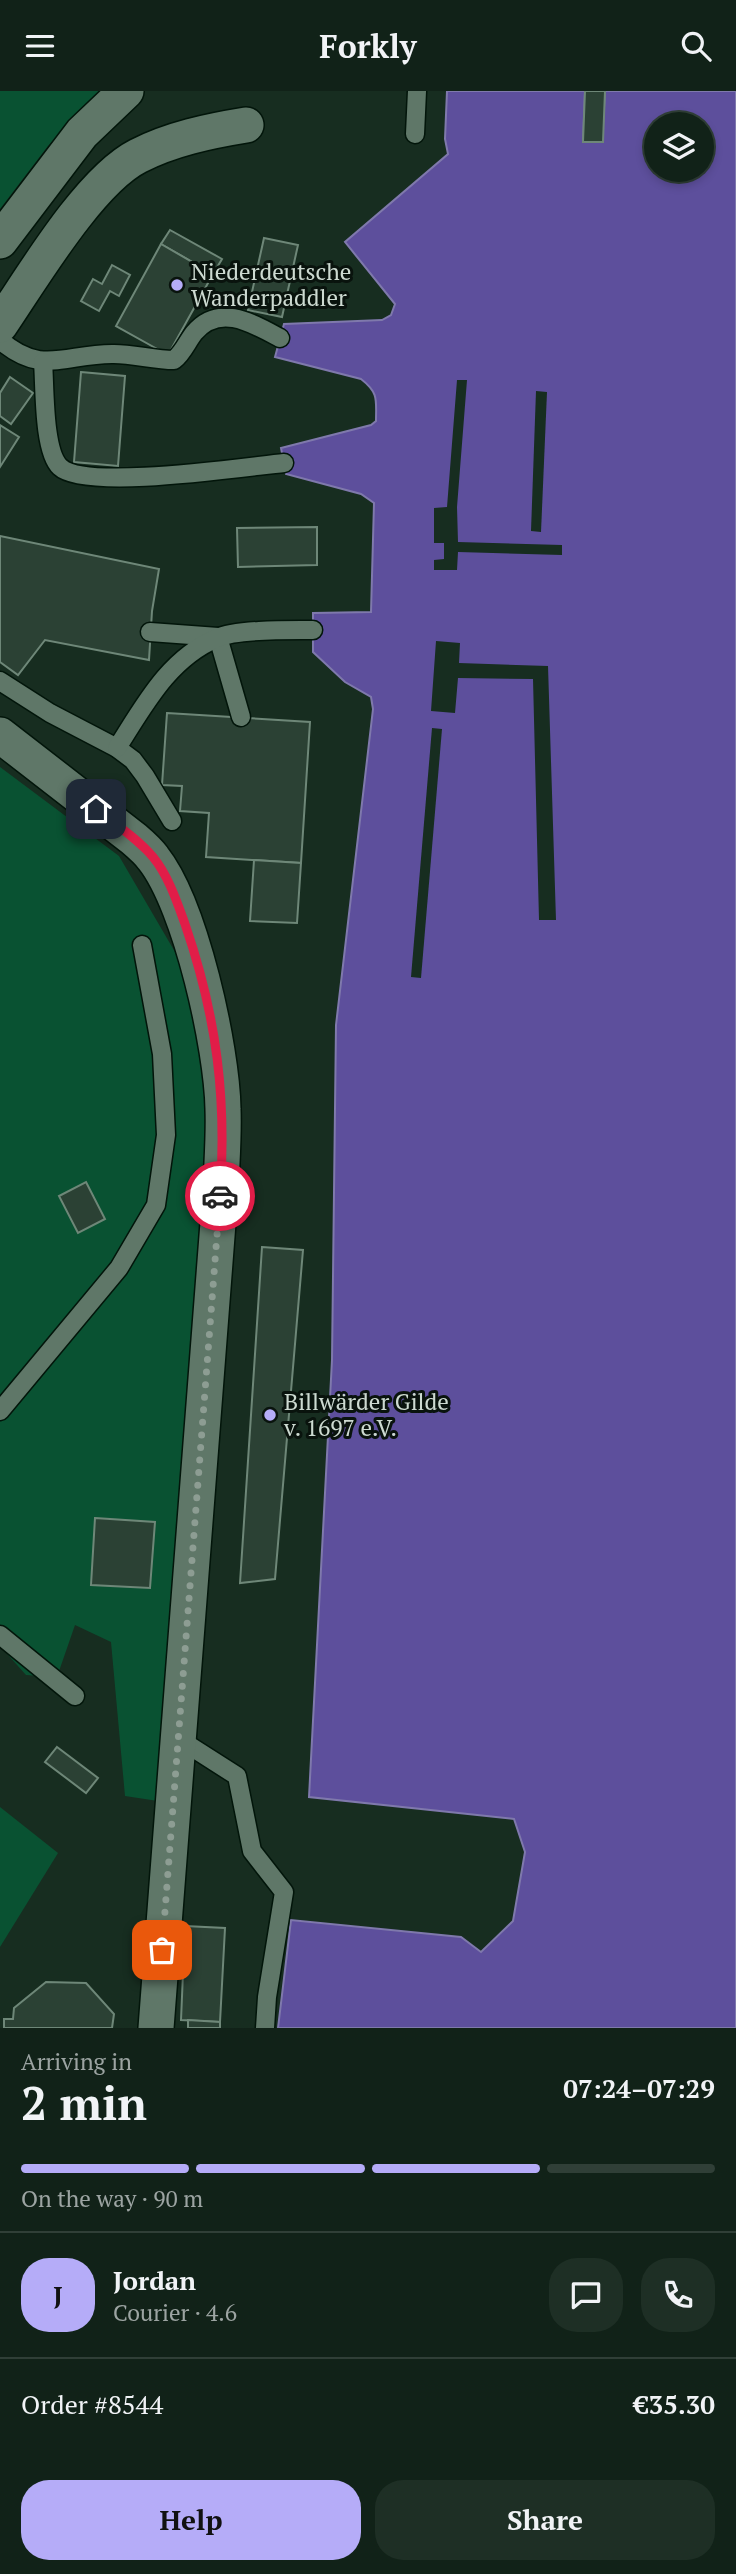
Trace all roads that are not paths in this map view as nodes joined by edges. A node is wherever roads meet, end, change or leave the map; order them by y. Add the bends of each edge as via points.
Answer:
1 (126, 91) edge
2 (417, 91) edge
3 (246, 125) dead end
4 (415, 134) dead end
5 (0, 241) edge
6 (0, 325) edge
7 (280, 338) dead end
8 (0, 341) edge
9 (43, 362) junction
10 (284, 463) dead end
11 (313, 629) dead end
12 (150, 632) dead end
13 (218, 637) junction
14 (0, 681) edge
15 (241, 717) dead end
16 (0, 735) edge
17 (117, 748) junction
18 (172, 821) dead end
19 (142, 945) dead end
20 (0, 1411) edge
21 (0, 1635) edge
22 (75, 1696) dead end
23 (179, 1739) junction
24 (156, 2028) edge
25 (265, 2028) edge

1 - 5 street via 82,132
2 - 4 lane
3 - 6 street via 168,143 116,171 73,220
7 - 9 lane via 225,315 209,320 195,332 174,360 115,354
8 - 9 lane via 13,352
9 - 10 lane via 52,452 58,466 70,474 128,477
11 - 13 lane
12 - 13 lane
13 - 15 lane
13 - 17 lane via 183,658 163,678
14 - 17 lane
16 - 23 street via 154,859 195,953 220,1065 221,1184
17 - 18 lane via 133,760
19 - 20 lane via 162,1054 166,1135 156,1205 119,1268
21 - 22 lane
23 - 24 street
23 - 25 lane via 237,1776 251,1851 284,1892

